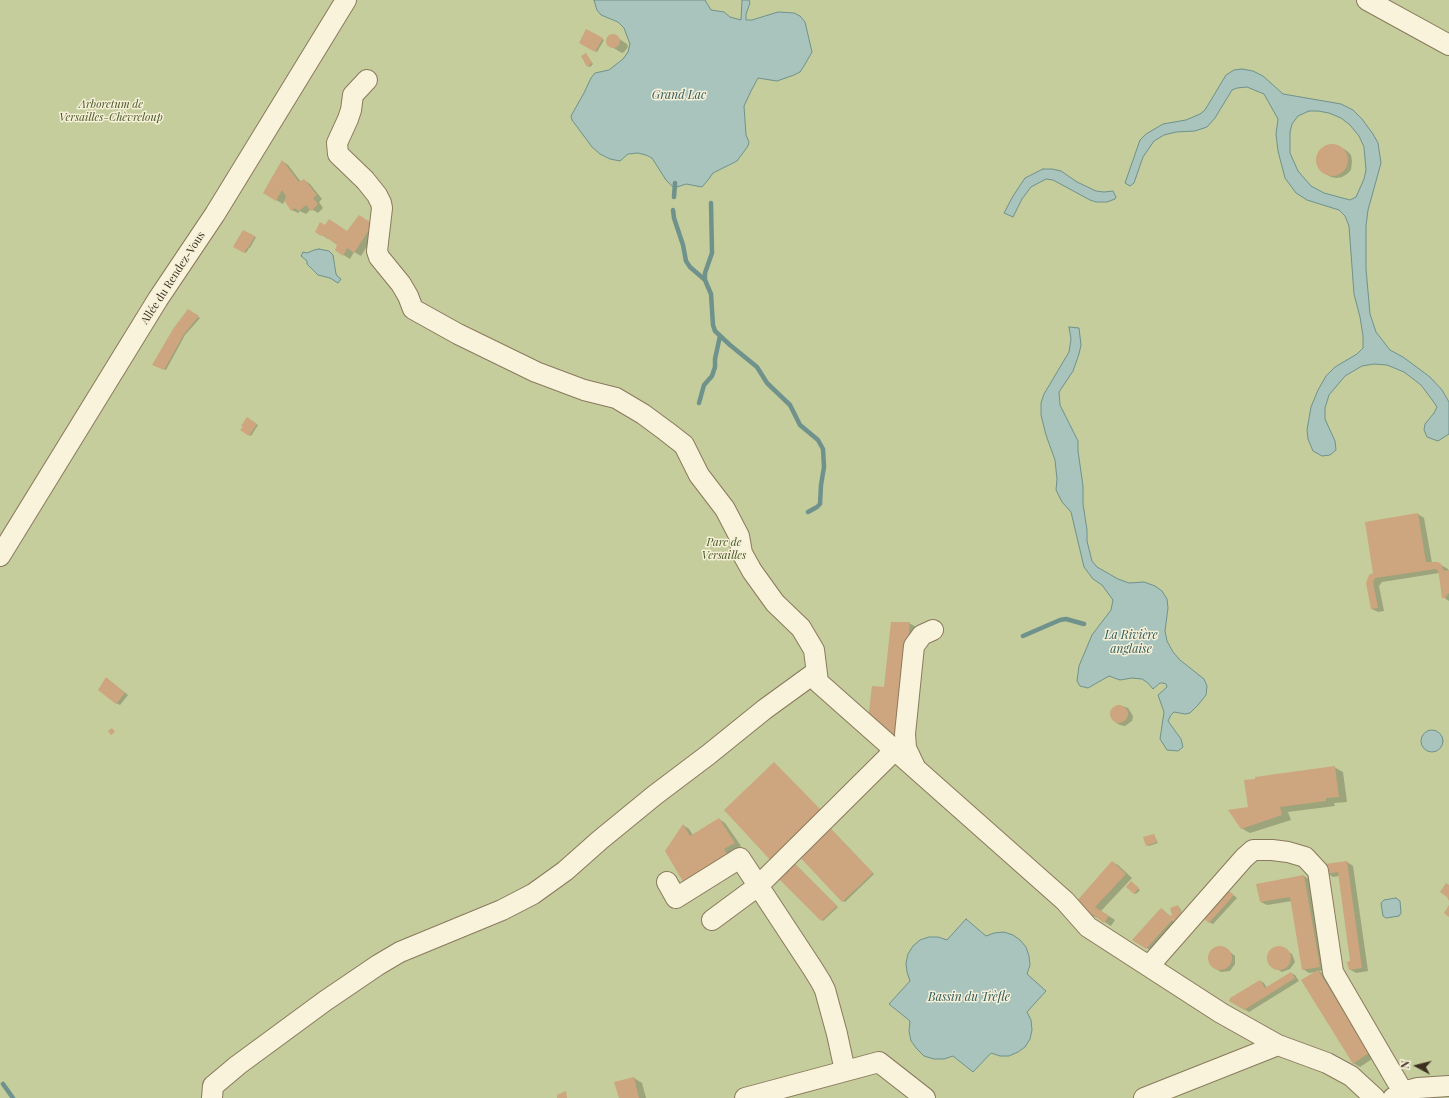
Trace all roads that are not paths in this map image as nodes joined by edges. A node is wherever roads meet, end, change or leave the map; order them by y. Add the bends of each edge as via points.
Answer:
1 (346, 0) edge
2 (1367, 0) edge
3 (1449, 45) edge
4 (367, 80) dead end
5 (0, 556) edge
6 (933, 630) dead end
7 (816, 672) junction
8 (894, 751) junction
9 (918, 772) junction
10 (667, 882) dead end
11 (758, 886) junction
12 (712, 920) dead end
13 (1149, 966) junction
14 (1278, 1045) junction
15 (845, 1071) junction
16 (1449, 1086) edge
17 (1398, 1095) edge
18 (212, 1098) edge
19 (745, 1098) edge
20 (925, 1098) edge
21 (1144, 1098) edge
22 (1375, 1098) edge

1 - 5 lane, Allée du Rendez-Vous
2 - 3 lane
4 - 7 lane via 354,95 348,119 337,143 338,154 365,180 381,203 377,251 401,284 413,309 536,372 622,401 684,446 700,475 725,509 739,536 742,553 752,571 775,603 801,628 814,650
6 - 9 lane via 922,635 914,646 905,741
7 - 8 lane via 818,682
7 - 18 lane via 765,708 565,871 533,894 502,910 400,952 378,965 238,1065 213,1086
8 - 9 lane
8 - 11 lane
9 - 13 lane via 1064,901 1088,927
10 - 11 lane via 676,898 740,858
11 - 12 lane
11 - 15 lane via 825,990
13 - 14 lane via 1221,1013
13 - 17 lane via 1253,850 1277,850 1305,857 1318,871 1333,972
14 - 21 lane
14 - 22 lane via 1327,1063 1351,1076
15 - 19 lane
15 - 20 lane via 879,1062
16 - 17 lane via 1418,1088

